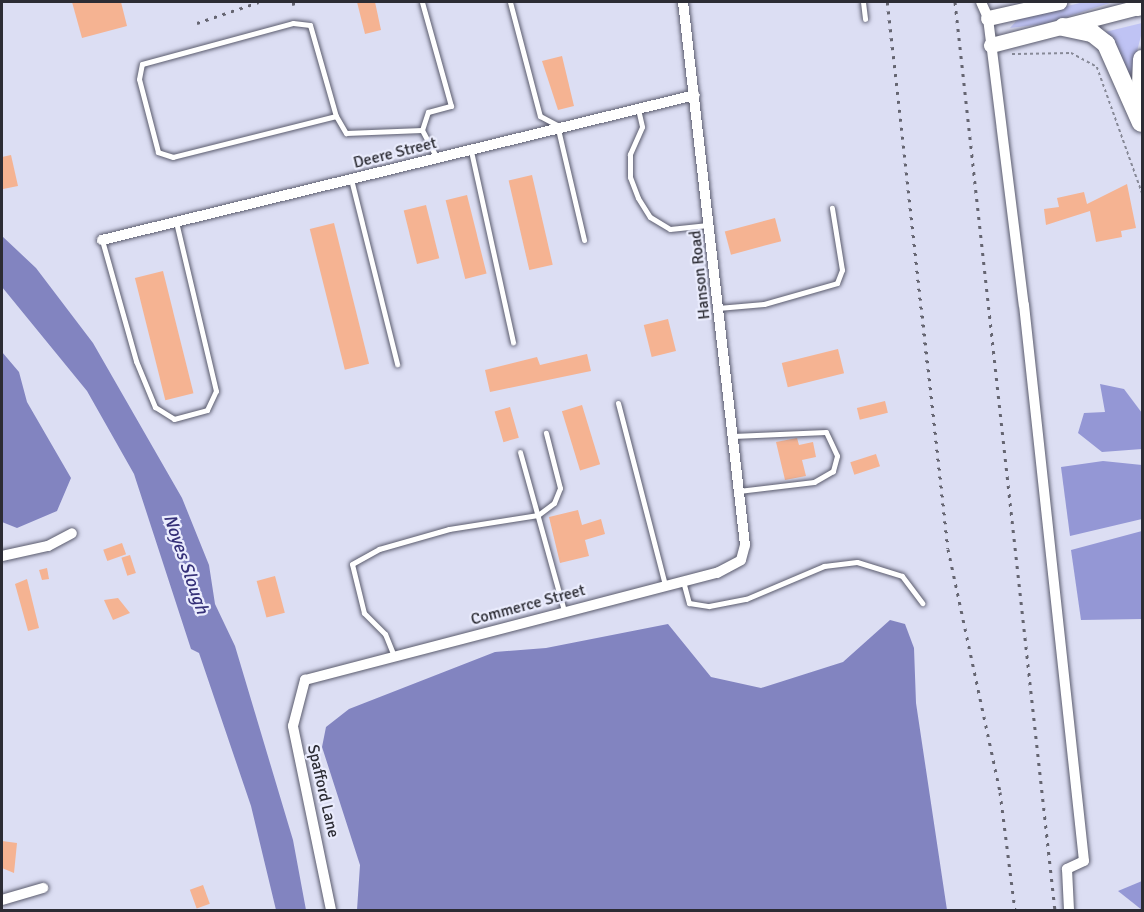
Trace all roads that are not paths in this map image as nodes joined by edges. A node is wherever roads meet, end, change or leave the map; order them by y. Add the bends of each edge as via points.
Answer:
1 (422, 2) edge
2 (510, 2) edge
3 (683, 2) edge
4 (863, 2) edge
5 (981, 2) edge
6 (1059, 2) edge
7 (1141, 6) edge
8 (865, 18) dead end
9 (988, 18) junction
10 (1063, 27) junction
11 (991, 45) junction
12 (1143, 59) edge
13 (695, 95) junction
14 (638, 109) junction
15 (336, 116) junction
16 (1142, 125) edge
17 (560, 128) junction
18 (422, 130) junction
19 (471, 150) junction
20 (437, 158) junction
21 (351, 179) junction
22 (832, 208) dead end
23 (176, 222) junction
24 (709, 224) junction
25 (102, 240) joint
26 (584, 240) dead end
27 (718, 308) junction
28 (513, 342) dead end
29 (397, 364) dead end
30 (618, 403) dead end
31 (546, 433) dead end
32 (733, 436) junction
33 (520, 452) dead end
34 (739, 491) junction
35 (538, 515) junction
36 (72, 532) dead end
37 (745, 544) joint
38 (2, 556) edge
39 (683, 580) junction
40 (665, 585) junction
41 (922, 603) dead end
42 (564, 612) junction
43 (394, 656) junction
44 (305, 680) joint
45 (43, 888) dead end
46 (2, 900) edge
47 (331, 910) edge
48 (1069, 910) edge

1 - 18 lane via 451,106 428,112
2 - 17 lane via 540,116
3 - 13 street, Hanson Road
4 - 8 lane
5 - 9 street
6 - 9 main road
7 - 10 main road
9 - 11 street
10 - 11 main road
10 - 16 highway via 1092,33 1106,44
11 - 48 street via 1084,861 1067,869
12 - 16 highway
13 - 14 street, Deere Street
13 - 24 street, Hanson Road
14 - 17 street, Deere Street
14 - 24 lane via 642,128 630,154 630,177 638,198 650,217 670,228
15 - 15 lane via 310,25 293,23 142,64 139,79 158,152 173,157
15 - 18 lane via 346,133
17 - 19 street, Deere Street
17 - 26 lane
18 - 20 lane
19 - 20 street, Deere Street
19 - 28 lane
20 - 21 street, Deere Street
21 - 23 street, Deere Street
21 - 29 lane
22 - 27 lane via 842,270 837,283 764,304
23 - 25 street, Deere Street
23 - 25 lane via 216,391 207,410 174,419 155,407 136,361
24 - 27 street, Hanson Road
27 - 32 street, Hanson Road
30 - 40 lane
31 - 35 lane via 560,488 554,503
32 - 34 street, Hanson Road
32 - 34 lane via 826,432 837,456 833,471 814,482
33 - 35 lane
34 - 37 street, Hanson Road
35 - 42 lane
35 - 43 lane via 449,529 379,549 352,564 364,613 385,634
36 - 38 street via 48,546
37 - 39 street, Commerce Street via 741,560
39 - 40 street, Commerce Street
39 - 41 lane via 688,603 709,606 746,600 824,566 857,562 902,576
40 - 42 street, Commerce Street
42 - 43 street, Commerce Street
43 - 44 street, Commerce Street
44 - 47 street, Spafford Lane via 293,726
45 - 46 street

